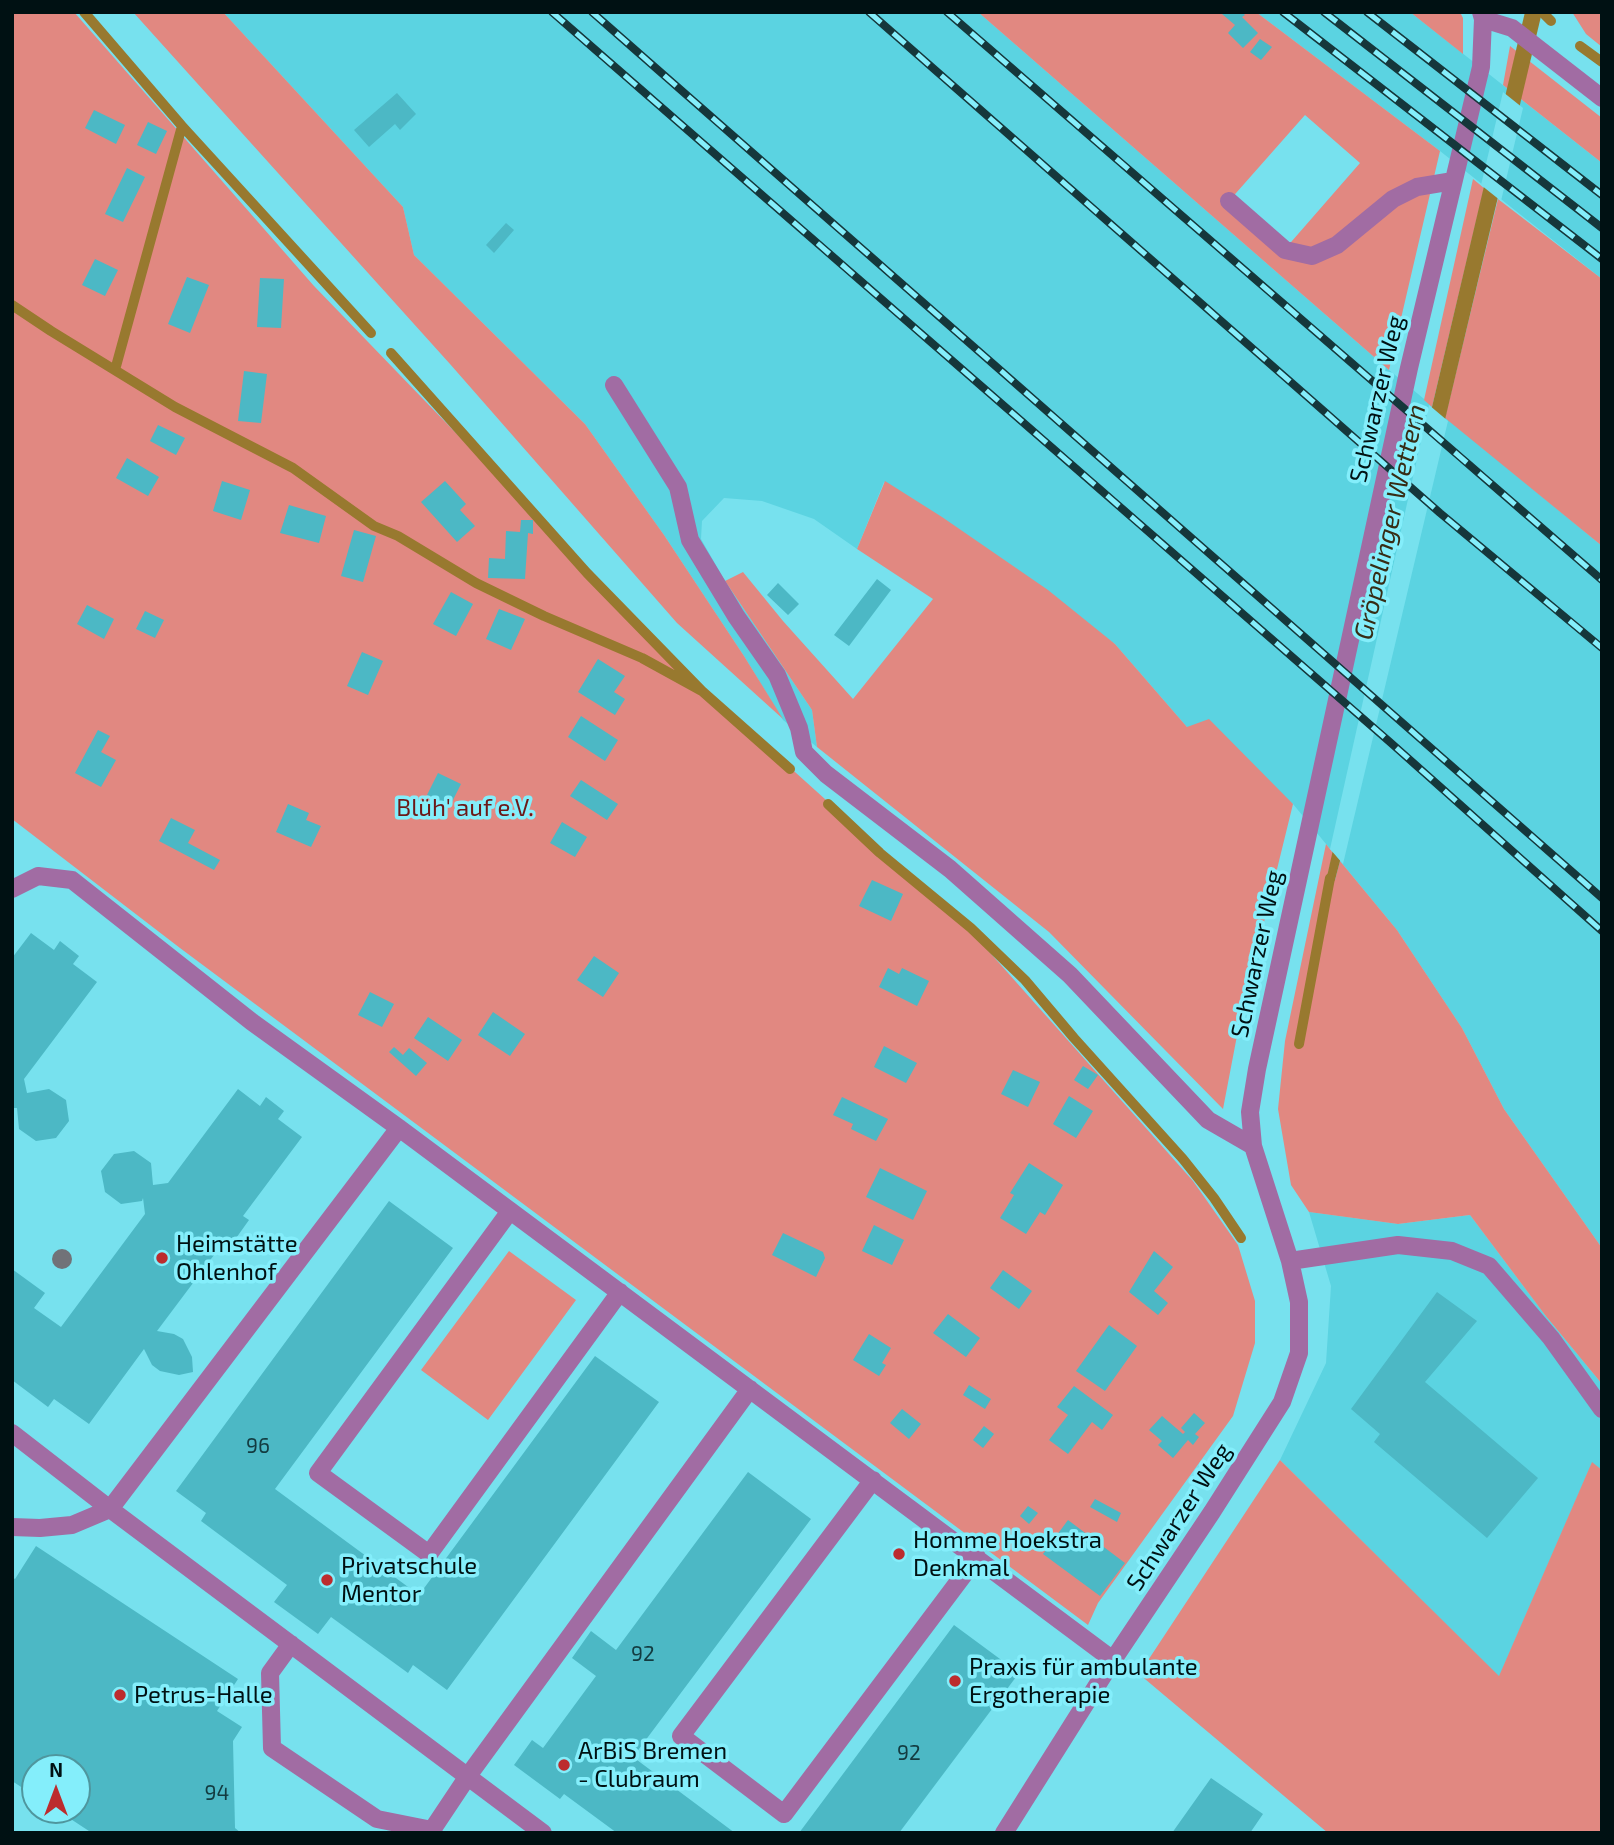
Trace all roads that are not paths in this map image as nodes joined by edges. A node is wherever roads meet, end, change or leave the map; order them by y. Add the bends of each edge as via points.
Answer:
1 (1482, 15) edge
2 (1602, 98) edge
3 (1453, 181) junction
4 (1229, 201) dead end
5 (614, 385) dead end
6 (12, 890) edge
7 (399, 1128) junction
8 (1253, 1146) junction
9 (510, 1211) junction
10 (1290, 1262) junction
11 (620, 1292) junction
12 (750, 1389) junction
13 (1602, 1409) edge
14 (12, 1433) edge
15 (873, 1480) junction
16 (110, 1509) junction
17 (12, 1527) edge
18 (977, 1557) junction
19 (291, 1644) junction
20 (1113, 1660) junction
21 (468, 1776) junction
22 (433, 1831) edge
23 (543, 1833) edge
24 (1004, 1833) edge

1 - 2 street via 1512,28
1 - 3 street, Schwarzer Weg via 1481,66
3 - 4 street via 1417,187 1393,199 1337,245 1312,256 1285,250
3 - 8 street, Schwarzer Weg via 1256,1069 1250,1112
5 - 8 street via 678,487 690,540 777,675 804,752 825,774 950,869 1070,975 1208,1120
6 - 7 street via 38,876 72,880 252,1022
7 - 9 street
7 - 16 street
8 - 10 street, Schwarzer Weg
9 - 11 street
9 - 11 street via 318,1473 429,1554
10 - 13 street via 1398,1245 1452,1251 1489,1266 1551,1338
10 - 20 street, Schwarzer Weg via 1299,1301 1299,1353 1282,1402
11 - 12 street
12 - 15 street
12 - 21 street
14 - 16 street
15 - 18 street
15 - 18 street via 681,1736 784,1814
16 - 17 street via 72,1525
16 - 19 street
18 - 20 street
19 - 21 street
19 - 22 street via 270,1673 272,1748 377,1819
20 - 24 street, Schwarzer Weg
21 - 22 street
21 - 23 street

